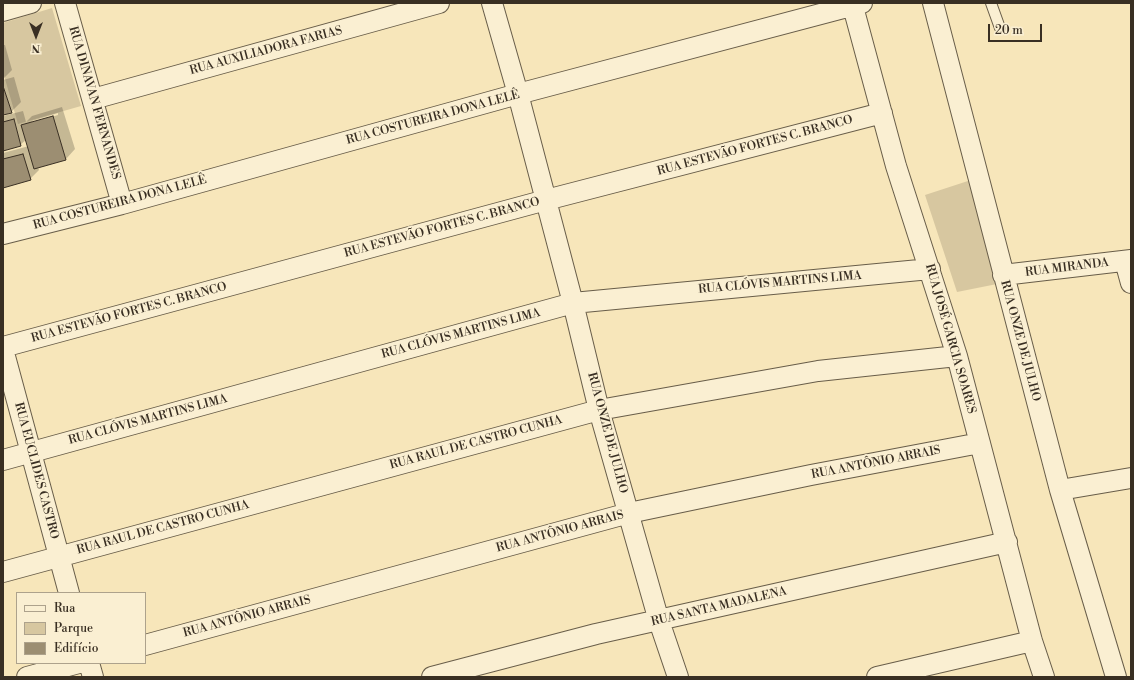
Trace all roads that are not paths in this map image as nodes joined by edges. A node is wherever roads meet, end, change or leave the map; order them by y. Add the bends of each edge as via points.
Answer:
1 (31, 3) edge
2 (65, 3) edge
3 (439, 3) edge
4 (492, 3) edge
5 (933, 3) edge
6 (991, 3) edge
7 (856, 4) edge
8 (3, 11) edge
9 (1000, 28) dead end
10 (518, 94) junction
11 (93, 99) junction
12 (882, 113) junction
13 (546, 200) junction
14 (122, 204) junction
15 (3, 234) edge
16 (1128, 261) edge
17 (930, 269) junction
18 (1003, 275) junction
19 (1131, 283) edge
20 (573, 303) junction
21 (3, 348) edge
22 (957, 356) junction
23 (599, 410) junction
24 (980, 444) junction
25 (31, 452) junction
26 (3, 460) edge
27 (1131, 478) edge
28 (1060, 490) junction
29 (629, 513) junction
30 (1006, 542) junction
31 (59, 557) junction
32 (3, 572) edge
33 (69, 592) edge
34 (659, 621) junction
35 (1032, 641) junction
36 (146, 645) edge
37 (75, 664) edge
38 (89, 664) edge
39 (27, 677) edge
40 (93, 677) edge
41 (432, 677) edge
42 (678, 677) edge
43 (877, 677) edge
44 (1044, 677) edge
45 (1116, 677) edge

1 - 8 street
2 - 11 street, RUA DINAVAN FERNANDES
3 - 11 street, RUA AUXILIADORA FARIAS
4 - 10 street, RUA ONZE DE JULHO
5 - 18 street, RUA ONZE DE JULHO
6 - 9 lane
7 - 10 street, RUA COSTUREIRA DONA LELÊ
7 - 12 street, RUA JOSÉ GARCIA SOARES
10 - 13 street, RUA ONZE DE JULHO
10 - 14 street, RUA COSTUREIRA DONA LELÊ
11 - 14 street, RUA DINAVAN FERNANDES
12 - 13 street, RUA ESTEVÃO FORTES C. BRANCO
12 - 17 street, RUA JOSÉ GARCIA SOARES via 896,166
13 - 20 street, RUA ONZE DE JULHO
13 - 21 street, RUA ESTEVÃO FORTES C. BRANCO
14 - 15 street, RUA COSTUREIRA DONA LELÊ
16 - 18 street, RUA MIRANDA
16 - 19 street
17 - 20 street, RUA CLÓVIS MARTINS LIMA
17 - 22 street, RUA JOSÉ GARCIA SOARES
18 - 28 street, RUA ONZE DE JULHO
20 - 23 street, RUA ONZE DE JULHO
20 - 25 street, RUA CLÓVIS MARTINS LIMA
21 - 25 street, RUA EUCLIDES CASTRO
22 - 23 street, RUA RAUL DE CASTRO CUNHA via 818,371
22 - 24 street, RUA JOSÉ GARCIA SOARES
23 - 29 street, RUA ONZE DE JULHO
23 - 31 street, RUA RAUL DE CASTRO CUNHA
24 - 29 street, RUA ANTÔNIO ARRAIS via 811,475
24 - 30 street, RUA JOSÉ GARCIA SOARES
25 - 26 street, RUA CLÓVIS MARTINS LIMA
25 - 31 street, RUA EUCLIDES CASTRO
27 - 28 street
28 - 45 street, RUA ONZE DE JULHO
29 - 34 street, RUA ONZE DE JULHO
29 - 36 street, RUA ANTÔNIO ARRAIS
30 - 34 street, RUA SANTA MADALENA
30 - 35 street, RUA JOSÉ GARCIA SOARES
31 - 32 street, RUA RAUL DE CASTRO CUNHA
31 - 33 street, RUA EUCLIDES CASTRO
34 - 41 street, RUA SANTA MADALENA
34 - 42 street, RUA ONZE DE JULHO
35 - 43 street
35 - 44 street, RUA JOSÉ GARCIA SOARES
37 - 39 street
38 - 40 street

